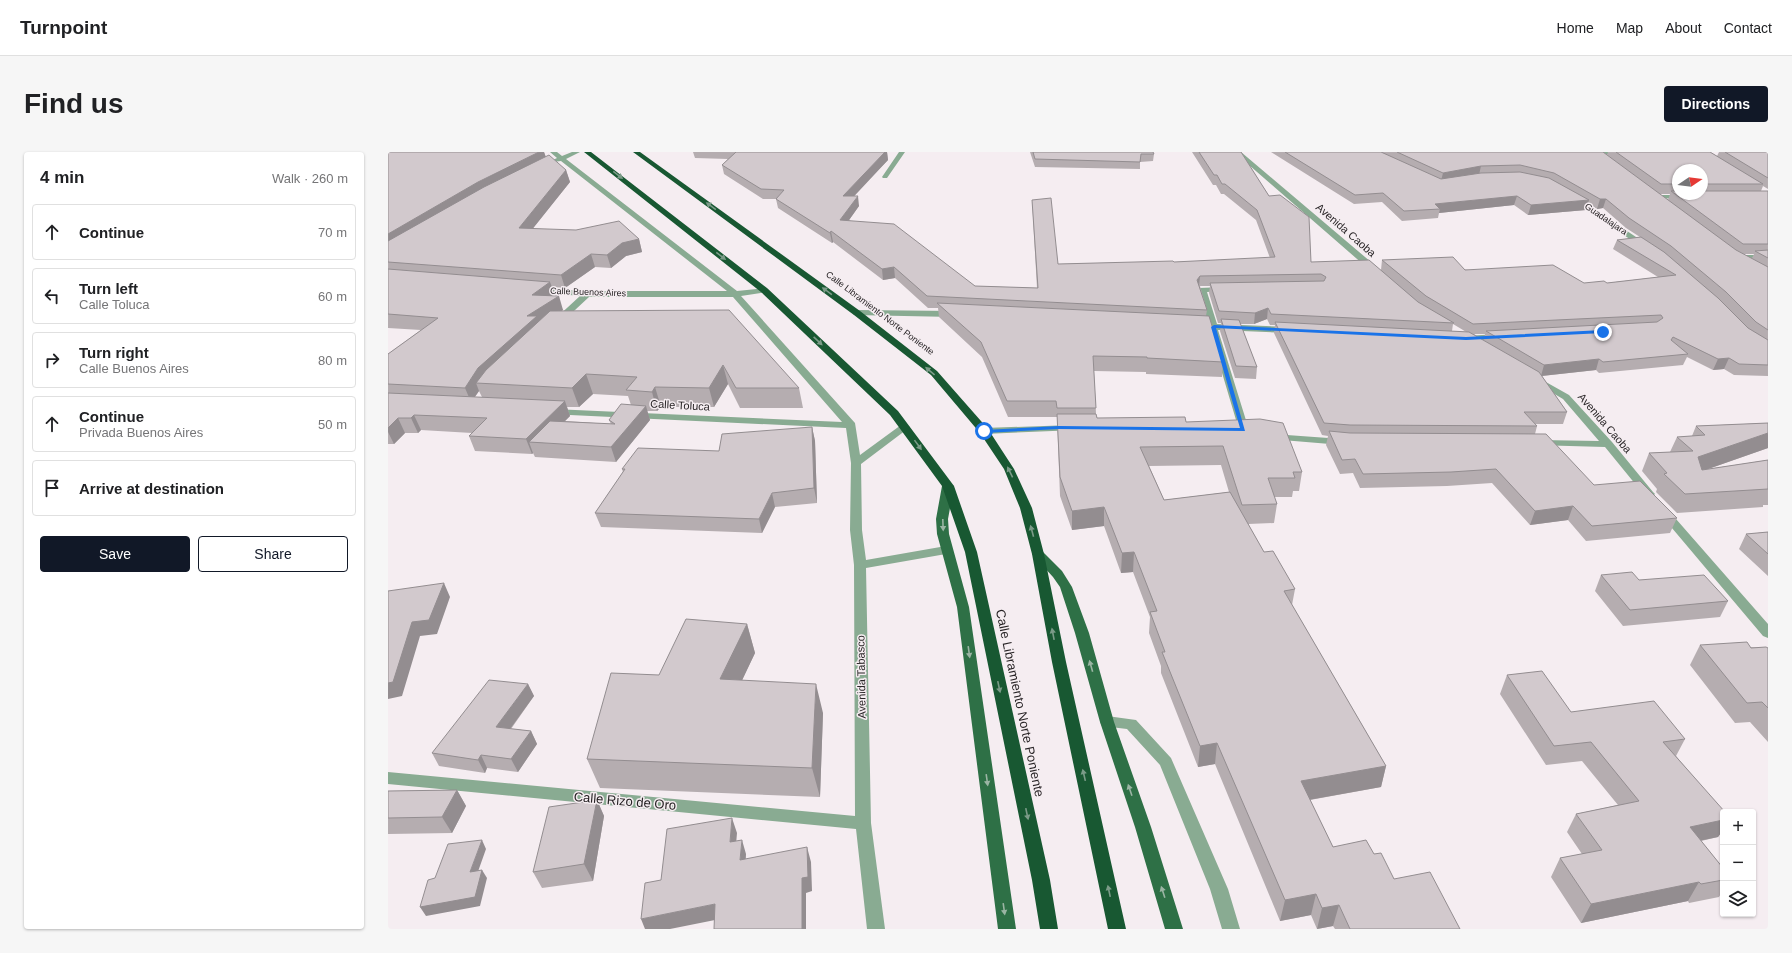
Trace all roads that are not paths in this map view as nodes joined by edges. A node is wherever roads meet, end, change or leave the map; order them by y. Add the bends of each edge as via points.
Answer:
1 (553, 152) edge
2 (577, 152) edge
3 (587, 152) edge
4 (636, 152) edge
5 (902, 152) edge
6 (1237, 152) edge
7 (1595, 152) edge
8 (1599, 152) edge
9 (1628, 153) edge
10 (561, 158) junction
11 (1607, 161) edge
12 (547, 165) edge
13 (885, 177) dead end
14 (1568, 195) edge
15 (1672, 196) edge
16 (1667, 206) edge
17 (1651, 250) edge
18 (1768, 257) edge
19 (1749, 264) edge
20 (1385, 279) edge
21 (1233, 289) edge
22 (534, 290) edge
23 (764, 290) junction
24 (587, 294) junction
25 (736, 294) junction
26 (857, 313) junction
27 (967, 314) edge
28 (1190, 325) edge
29 (552, 326) edge
30 (1214, 327) junction
31 (1300, 331) edge
32 (1452, 334) edge
33 (1512, 336) edge
34 (1466, 339) junction
35 (1480, 346) edge
36 (1526, 374) edge
37 (545, 411) edge
38 (850, 425) junction
39 (905, 427) junction
40 (1082, 428) edge
41 (984, 431) junction
42 (1355, 442) edge
43 (1531, 443) edge
44 (1608, 444) junction
45 (856, 463) junction
46 (948, 486) junction
47 (946, 550) junction
48 (1038, 554) junction
49 (860, 565) junction
50 (1768, 633) edge
51 (1107, 722) junction
52 (388, 778) edge
53 (863, 823) junction
54 (876, 929) edge
55 (1007, 929) edge
56 (1050, 929) edge
57 (1117, 929) edge
58 (1174, 929) edge
59 (1231, 929) edge

1 - 10 street
2 - 10 street
3 -> 23 highway, Calle Libramiento Norte Poniente
26 -> 4 highway, Calle Libramiento Norte Poniente
5 - 13 street
6 - 20 street, Avenida Caoba
7 - 11 street
8 - 9 street
10 - 12 street
10 - 25 street
14 - 17 street, Guadalajara
15 - 16 street via 1652,195
18 - 19 street via 1733,254
21 - 30 street via 1202,290
22 - 24 street, Calle Buenos Aires
23 - 25 street, Calle Buenos Aires
23 -> 39 highway, Calle Libramiento Norte Poniente via 894,413
24 - 25 street, Calle Buenos Aires
24 - 29 street
25 - 38 street
26 - 27 street
41 -> 26 highway, Calle Libramiento Norte Poniente via 934,373
28 - 30 street
30 - 31 street
30 - 42 street via 1240,430
32 - 34 street
33 - 34 street
34 - 35 street
36 - 44 street, Avenida Caoba via 1566,397
37 - 38 street, Calle Toluca
38 - 45 street, Avenida Tabasco
39 - 45 street
39 -> 46 highway, Calle Libramiento Norte Poniente
40 - 41 street
48 -> 41 highway, Calle Libramiento Norte Poniente via 1026,508 1009,468
43 - 44 street
44 - 50 street, Avenida Caoba
45 - 49 street, Avenida Tabasco via 856,530
46 -> 47 main road via 942,520
46 -> 56 highway, Calle Libramiento Norte Poniente via 971,552
47 - 49 street
47 -> 55 main road via 963,607
51 -> 48 main road via 1066,587 1058,574
57 -> 48 highway, Calle Libramiento Norte Poniente
49 - 53 street, Avenida Tabasco
58 -> 51 main road
51 - 59 street via 1131,724 1166,762 1219,889
52 - 53 street, Calle Rizo de Oro
53 - 54 street, Avenida Tabasco

